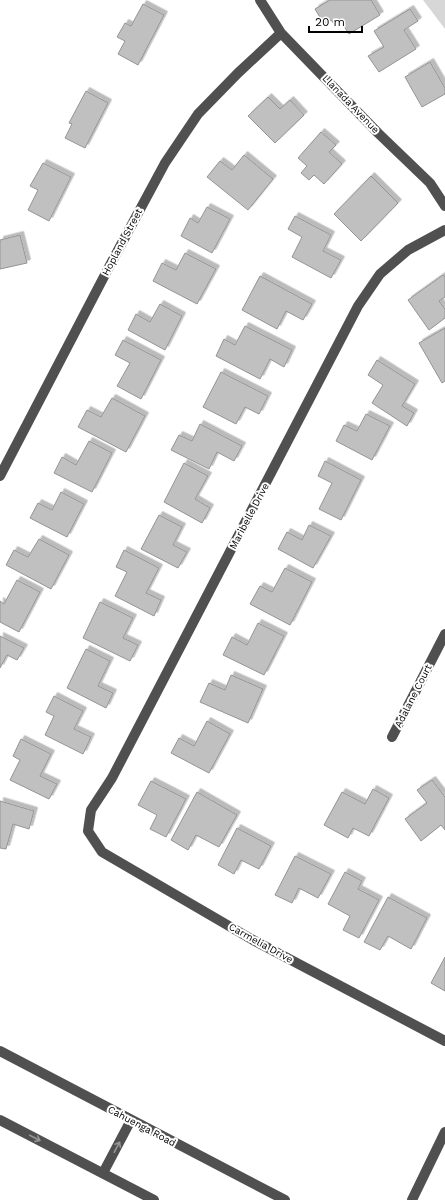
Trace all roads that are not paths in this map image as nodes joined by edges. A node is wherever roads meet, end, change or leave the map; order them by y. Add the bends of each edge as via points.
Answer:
1 (260, 0) edge
2 (281, 33) junction
3 (445, 206) edge
4 (445, 230) edge
5 (0, 476) edge
6 (445, 634) edge
7 (392, 737) dead end
8 (88, 830) joint
9 (445, 1041) edge
10 (0, 1051) edge
11 (0, 1120) edge
12 (131, 1120) junction
13 (445, 1132) edge
14 (102, 1173) junction
15 (282, 1199) edge
16 (154, 1200) edge
17 (412, 1200) edge

1 - 2 street, Llanada Avenue
2 - 3 street, Llanada Avenue via 430,183
2 - 5 street, Hopland Street via 198,114 165,163
4 - 8 street, Maribelle Drive via 408,250 380,274 358,306 112,778 91,810
6 - 7 street, Adalane Court
8 - 9 street, Carmelia Drive via 102,852 253,940
10 - 12 street, Cahuenga Road
11 -> 14 street
14 -> 12 street
12 - 15 street, Cahuenga Road
13 - 17 street
14 - 16 street

